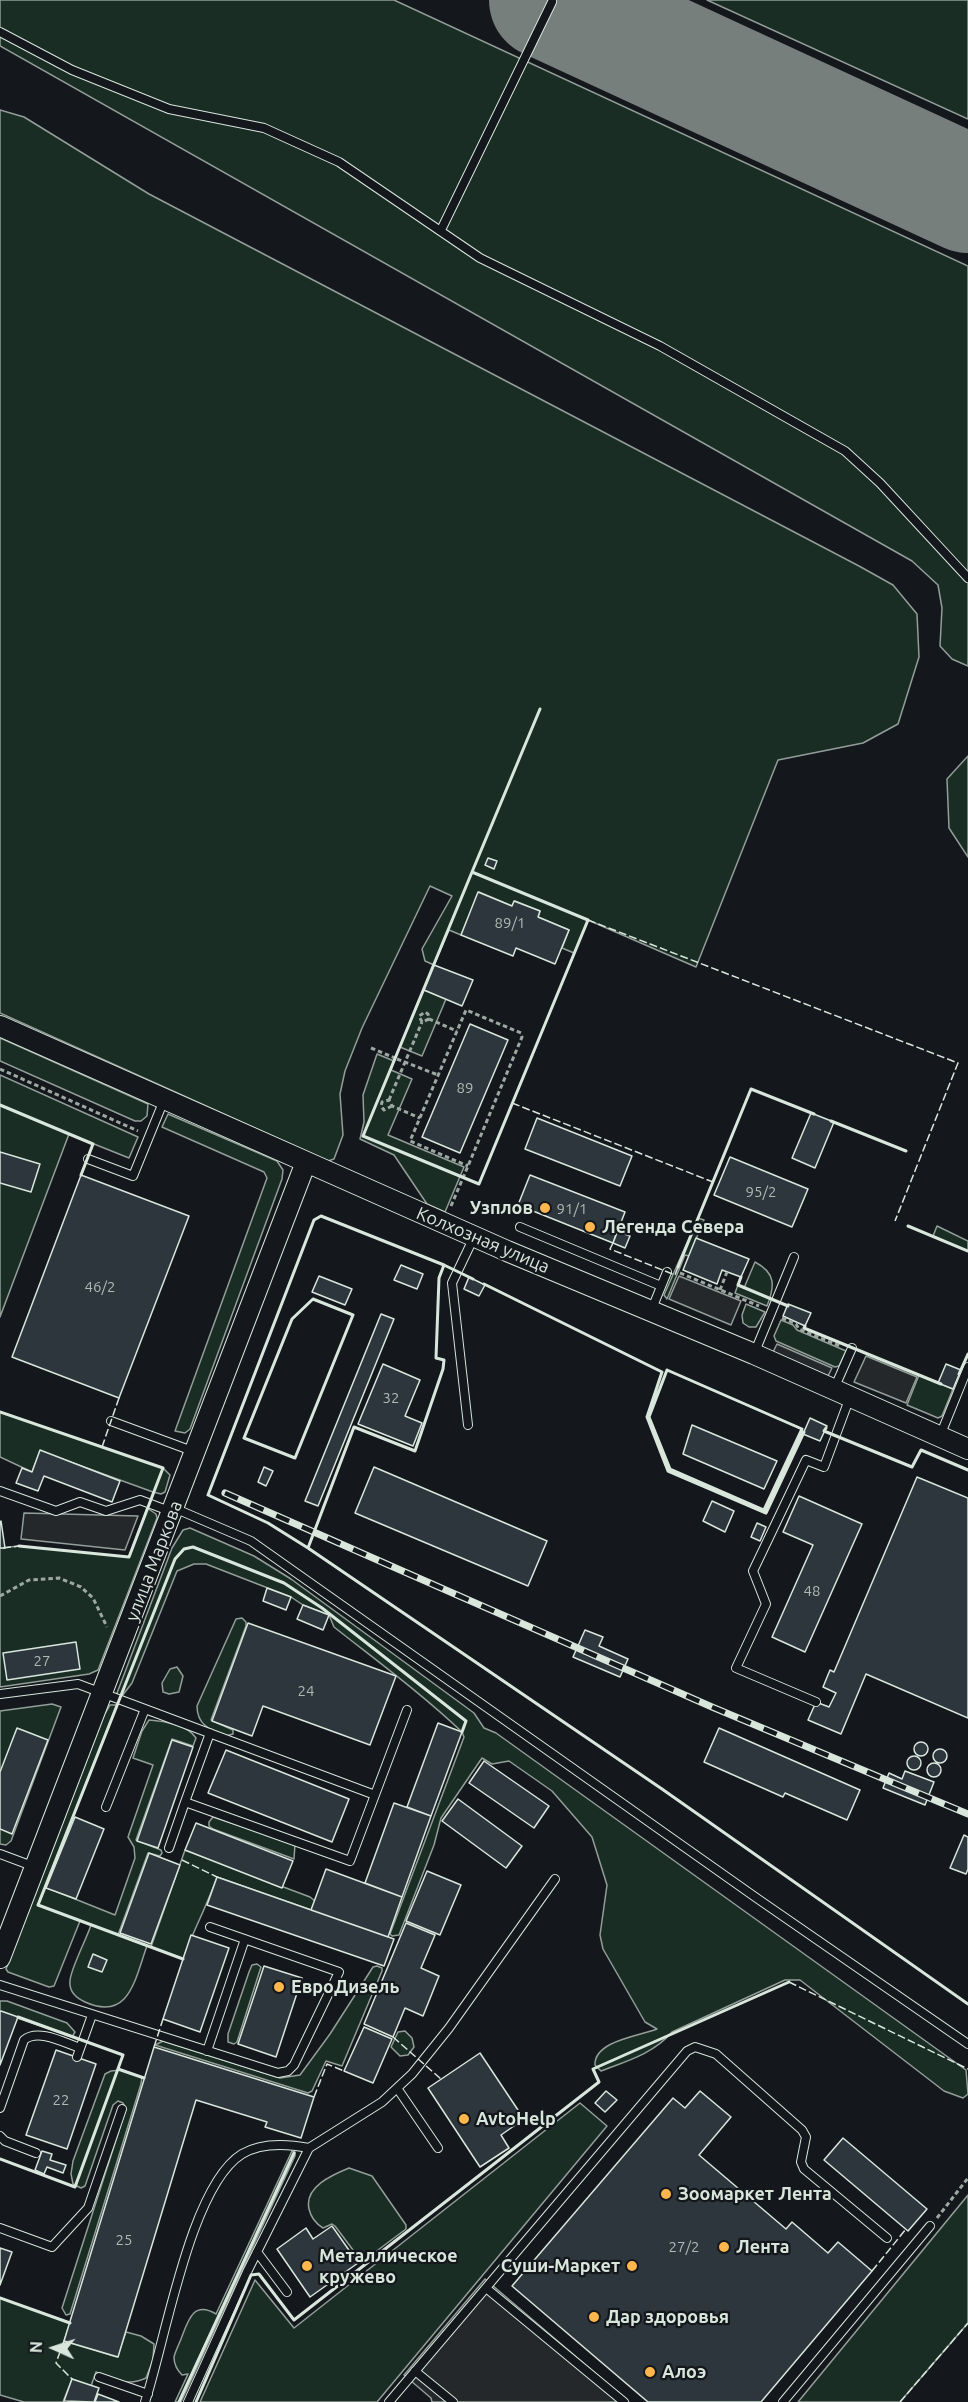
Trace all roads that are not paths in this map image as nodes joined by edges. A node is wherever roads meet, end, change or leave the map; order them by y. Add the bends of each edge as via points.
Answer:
1 (552, 2) dead end
2 (0, 32) edge
3 (441, 230) junction
4 (968, 578) edge
5 (0, 1026) edge
6 (164, 1099) junction
7 (88, 1159) dead end
8 (306, 1162) junction
9 (520, 1227) dead end
10 (474, 1237) junction
11 (794, 1257) dead end
12 (667, 1272) dead end
13 (661, 1286) junction
14 (651, 1311) junction
15 (851, 1349) road end
16 (754, 1354) junction
17 (968, 1367) edge
18 (842, 1394) junction
19 (111, 1421) dead end
20 (468, 1425) dead end
21 (939, 1437) junction
22 (968, 1449) edge
23 (195, 1452) junction
24 (0, 1491) edge
25 (173, 1510) junction
26 (102, 1693) junction
27 (0, 1694) edge
28 (816, 1702) dead end
29 (145, 1709) junction
30 (407, 1710) dead end
31 (210, 1733) junction
32 (375, 1795) junction
33 (185, 1802) junction
34 (106, 1807) dead end
35 (169, 1848) dead end
36 (0, 1854) edge
37 (35, 1868) junction
38 (555, 1879) dead end
39 (210, 1927) dead end
40 (245, 1939) junction
41 (1, 1951) edge
42 (0, 1985) edge
43 (92, 2015) junction
44 (968, 2044) edge
45 (80, 2048) junction
46 (207, 2051) junction
47 (77, 2057) dead end
48 (397, 2088) junction
49 (0, 2108) edge
50 (123, 2109) dead end
51 (0, 2136) edge
52 (309, 2148) junction
53 (438, 2148) dead end
54 (36, 2152) dead end
55 (930, 2226) road end
56 (0, 2228) edge
57 (887, 2238) dead end
58 (257, 2252) junction
59 (486, 2288) junction
60 (286, 2292) dead end
61 (415, 2371) junction
62 (99, 2377) dead end
63 (147, 2398) edge
64 (188, 2402) edge
65 (389, 2402) edge
66 (453, 2402) edge
67 (624, 2402) edge
68 (783, 2402) edge

1 - 3 lane
2 - 3 lane via 72,70 169,109 275,132 339,162
3 - 4 lane via 480,258 660,346 845,451
5 - 6 street, Колхозная улица
6 - 7 lane via 133,1176
6 - 8 street, Колхозная улица
8 - 10 street, Колхозная улица
8 - 23 street, улица Маркова
9 - 13 lane
10 - 14 street, Колхозная улица
10 - 20 lane via 452,1283
11 - 16 lane
12 - 13 lane
13 - 14 lane
14 - 16 street, Колхозная улица
15 - 18 lane
16 - 18 street, Колхозная улица
17 - 21 lane
18 - 21 street, Колхозная улица
18 - 28 lane via 824,1467 806,1460 753,1571 766,1604 736,1668
19 - 23 lane
21 - 22 street, Колхозная улица
23 - 25 street, улица Маркова
24 - 25 lane via 56,1510 80,1502 106,1510 140,1500
25 - 26 street, улица Маркова
25 - 44 lane via 251,1541
26 - 27 lane via 78,1684
26 - 29 lane
26 - 37 street, улица Маркова
29 - 31 lane
29 - 34 lane
30 - 32 lane
31 - 32 lane
31 - 33 lane
32 - 33 lane via 350,1861
33 - 35 lane
36 - 37 lane
37 - 41 street, улица Маркова
38 - 48 lane via 449,2028
39 - 40 lane
40 - 46 lane
40 - 46 lane via 339,1972 288,2072 278,2073
42 - 43 lane
43 - 45 lane
43 - 46 lane
45 - 47 lane
45 - 49 lane via 43,2036 29,2036 24,2040
48 - 52 lane via 382,2102
48 - 53 lane
50 - 56 lane via 88,2208 52,2247
51 - 54 lane
52 - 58 lane
52 - 63 lane via 289,2144 264,2146 243,2154 224,2172 208,2196 179,2278
55 - 68 lane
57 - 59 lane via 804,2169 801,2162 806,2137 802,2130 716,2054 695,2048 687,2050
58 - 60 lane
58 - 64 lane
59 - 61 lane
59 - 67 lane
61 - 65 lane
61 - 66 lane
62 - 63 lane

